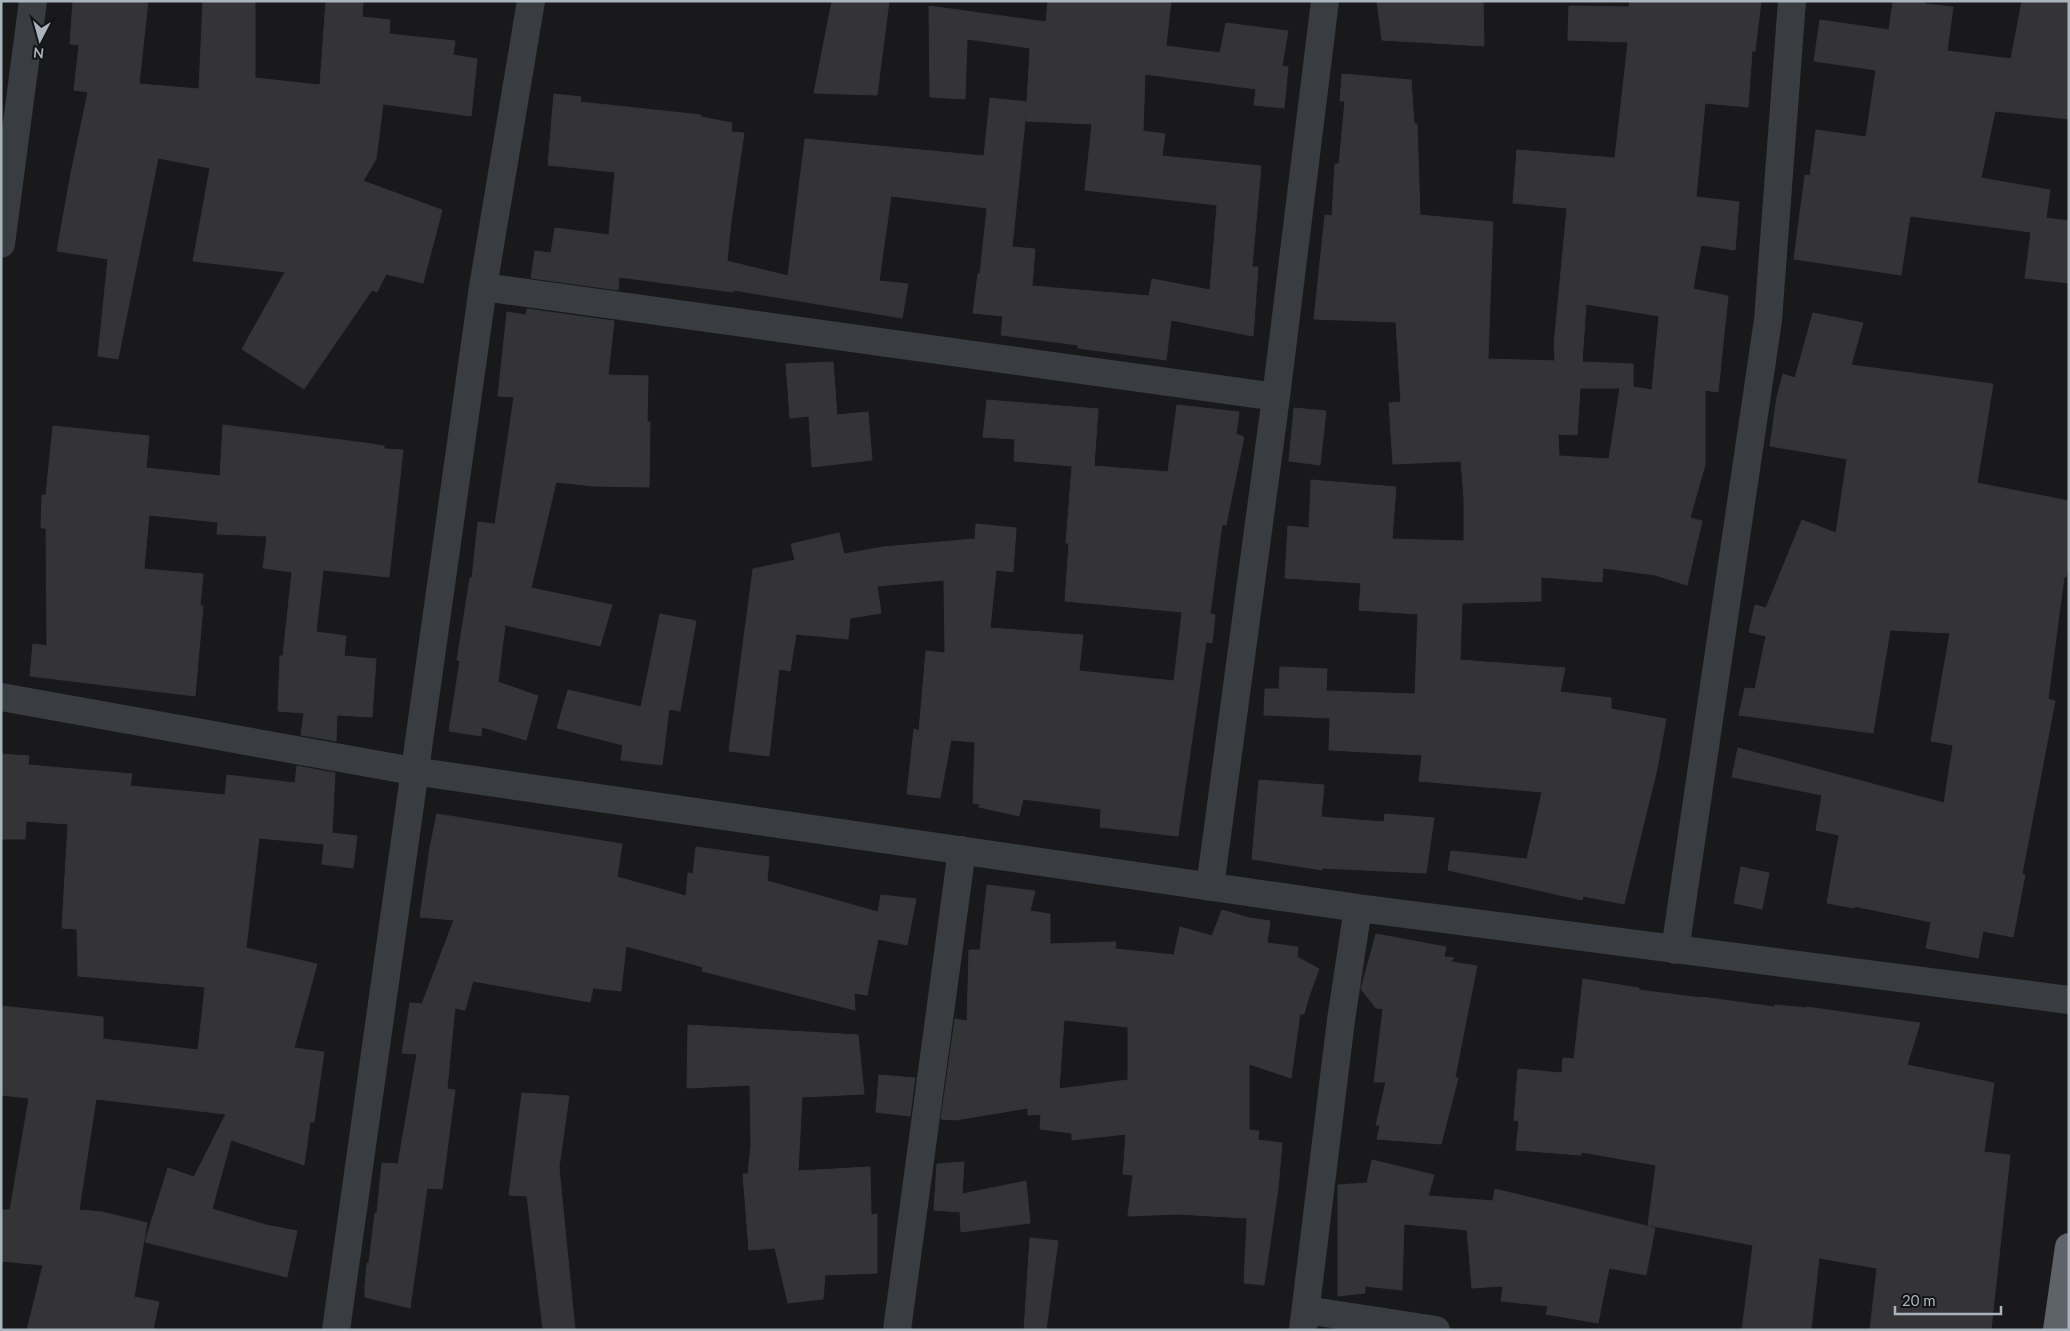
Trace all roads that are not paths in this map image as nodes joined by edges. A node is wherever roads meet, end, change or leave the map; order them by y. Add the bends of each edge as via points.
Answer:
1 (33, 1) edge
2 (531, 1) edge
3 (1325, 1) edge
4 (1792, 1) edge
5 (1, 244) edge
6 (483, 287) junction
7 (1276, 397) junction
8 (1, 698) edge
9 (414, 771) junction
10 (962, 850) junction
11 (1210, 887) junction
12 (1358, 908) junction
13 (1675, 950) junction
14 (2069, 1000) edge
15 (2069, 1247) edge
16 (1305, 1320) edge
17 (336, 1330) edge
18 (897, 1330) edge
19 (1436, 1330) edge
20 (2058, 1330) edge

1 - 5 street
2 - 6 street
3 - 7 street
4 - 13 street via 1768,320
6 - 7 street
6 - 9 street
7 - 11 street
8 - 9 street
9 - 10 street
9 - 17 street
10 - 11 street
10 - 18 street
11 - 12 street
12 - 13 street
12 - 16 street via 1341,1020
13 - 14 street
15 - 20 highway
16 - 19 street

